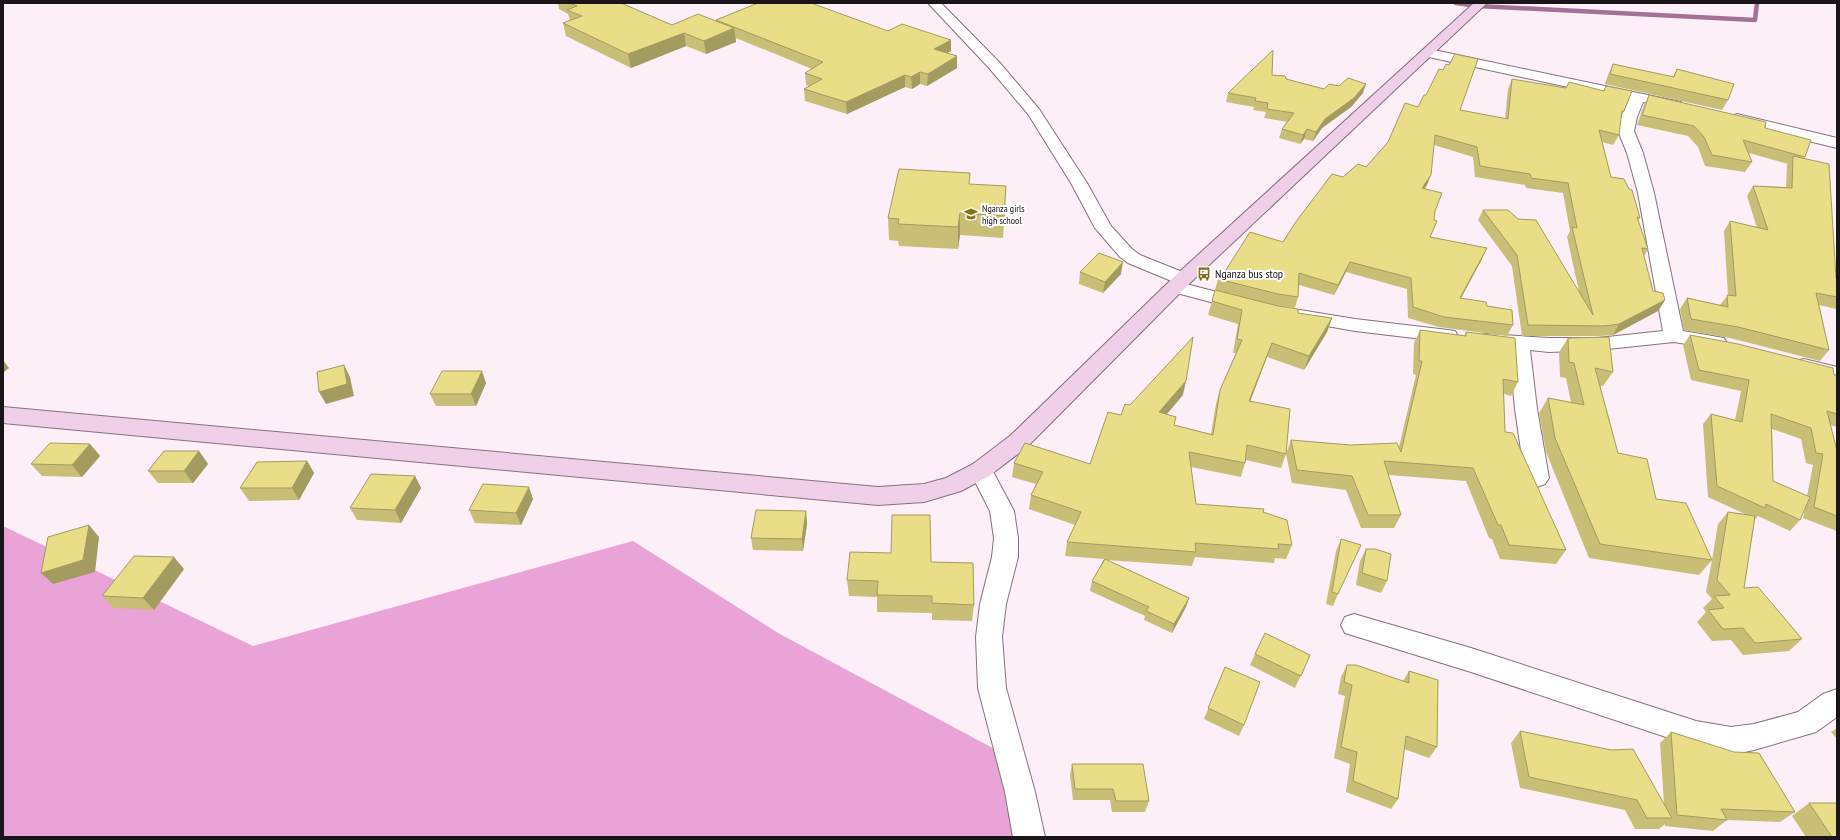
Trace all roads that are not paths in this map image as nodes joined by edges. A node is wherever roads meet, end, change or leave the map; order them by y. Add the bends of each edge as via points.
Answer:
1 (934, 3) edge
2 (1482, 3) edge
3 (1429, 53) junction
4 (1638, 97) junction
5 (1691, 109) edge
6 (1721, 116) edge
7 (1837, 143) edge
8 (1180, 283) junction
9 (1259, 308) edge
10 (1281, 313) edge
11 (1674, 336) junction
12 (1519, 344) junction
13 (1737, 348) edge
14 (1787, 362) edge
15 (1837, 374) edge
16 (3, 415) edge
17 (981, 470) junction
18 (1537, 478) dead end
19 (1354, 626) dead end
20 (1837, 702) edge
21 (1029, 837) edge

1 - 8 street via 995,66 1034,112 1104,228 1134,259
2 - 3 main road
3 - 4 street
3 - 8 main road
4 - 5 street
4 - 11 street via 1626,131 1646,193
6 - 7 street
8 - 9 street
8 - 17 main road via 1020,441
10 - 12 street via 1355,325
11 - 12 street via 1598,344
11 - 13 street
12 - 18 street
14 - 15 street
16 - 17 main road via 878,496 924,493 953,485
17 - 21 street via 1002,512 1006,538 1005,557 993,604 989,637 992,688 1020,792
19 - 20 street via 1471,660 1696,734 1731,741 1806,723

